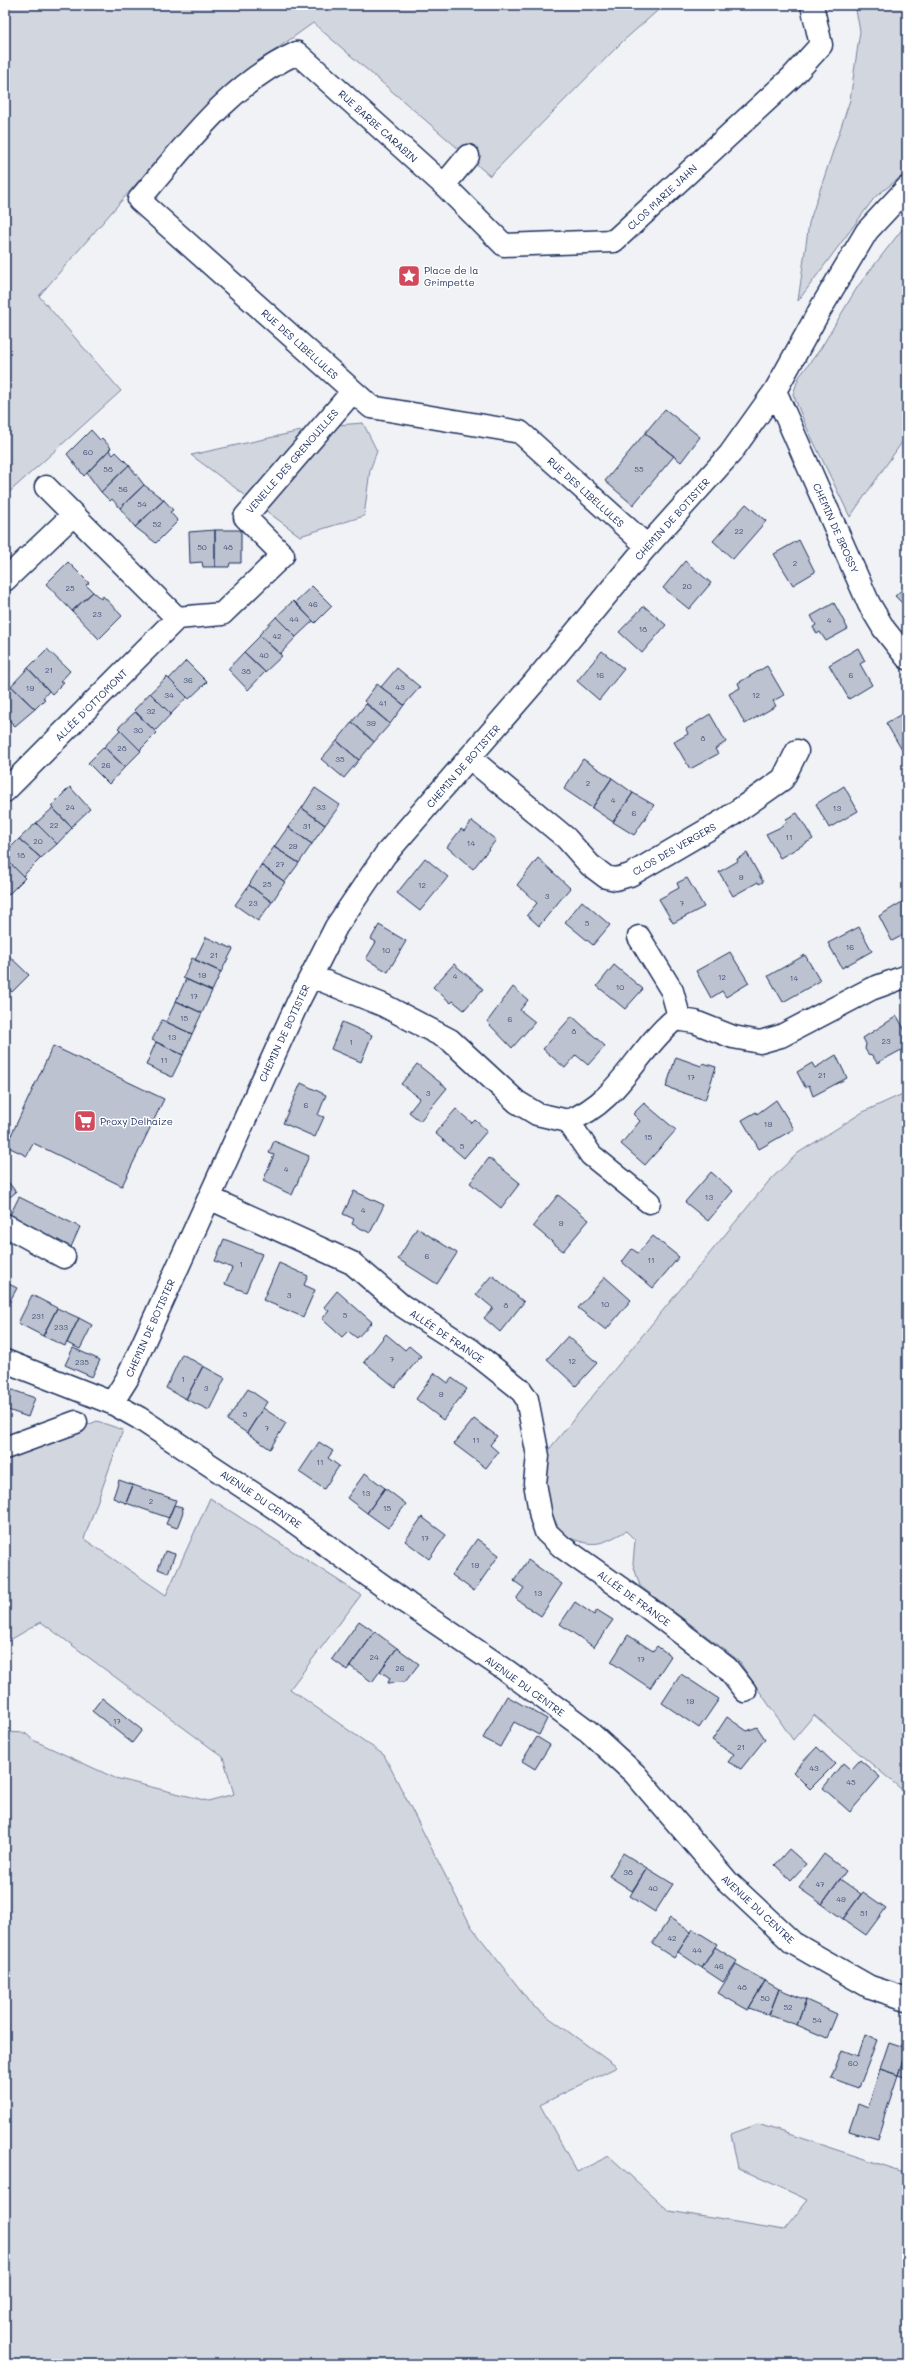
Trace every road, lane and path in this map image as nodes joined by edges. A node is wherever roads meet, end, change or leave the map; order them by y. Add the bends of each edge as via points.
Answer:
1 (812, 5) edge
2 (282, 60) joint
3 (468, 156) dead end
4 (444, 185) junction
5 (907, 188) edge
6 (775, 390) junction
7 (352, 391) junction
8 (46, 487) dead end
9 (73, 514) junction
10 (647, 546) junction
11 (5, 580) edge
12 (177, 618) junction
13 (905, 654) edge
14 (797, 751) dead end
15 (470, 758) junction
16 (5, 791) edge
17 (639, 936) dead end
18 (311, 976) junction
19 (907, 976) edge
20 (680, 1020) junction
21 (568, 1121) junction
22 (209, 1198) junction
23 (649, 1202) dead end
24 (5, 1225) edge
25 (64, 1257) dead end
26 (5, 1361) edge
27 (112, 1403) junction
28 (76, 1422) dead end
29 (5, 1448) edge
30 (744, 1691) dead end
31 (907, 1999) edge

1 - 4 street, CLOS MARIE JAHN via 821,45 792,77 614,242 504,245
2 - 4 street, RUE BARBE CARABIN via 297,53
2 - 7 street, RUE DES LIBELLULES via 223,103 139,200
3 - 4 street
5 - 6 street, CHEMIN DE BOTISTER via 867,231
6 - 10 street, CHEMIN DE BOTISTER via 730,454
6 - 13 street, CHEMIN DE BROSSY via 869,604 884,629
7 - 10 street, RUE DES LIBELLULES via 371,407 520,432
7 - 12 street, VENELLE DES GRENOUILLES via 245,517 283,555 222,614
8 - 9 street
9 - 11 street
9 - 12 street
10 - 15 street, CHEMIN DE BOTISTER
12 - 16 street, ALLÉE D'OTTOMONT
14 - 15 street, CLOS DES VERGERS via 783,779 726,819 630,875 616,879 606,877 590,865 566,838
15 - 18 street, CHEMIN DE BOTISTER via 384,855 336,927
17 - 20 street via 672,991
18 - 21 street via 383,1005 450,1040 517,1102 537,1114
18 - 22 street, CHEMIN DE BOTISTER
19 - 20 street via 871,989 781,1036 760,1042 733,1037 695,1022
20 - 21 street via 675,1019 659,1032 613,1091 598,1106
21 - 23 street via 591,1155
22 - 27 street, CHEMIN DE BOTISTER via 127,1379
22 - 30 street, ALLÉE DE FRANCE via 352,1263 401,1305 471,1350 520,1389 527,1399 538,1456 535,1483 546,1532 562,1547 727,1668
24 - 25 street
26 - 27 street, AVENUE DU CENTRE
27 - 31 street, AVENUE DU CENTRE via 139,1418 275,1508 408,1604 507,1671 588,1732 635,1774 727,1882 793,1942 870,1987
28 - 29 street

